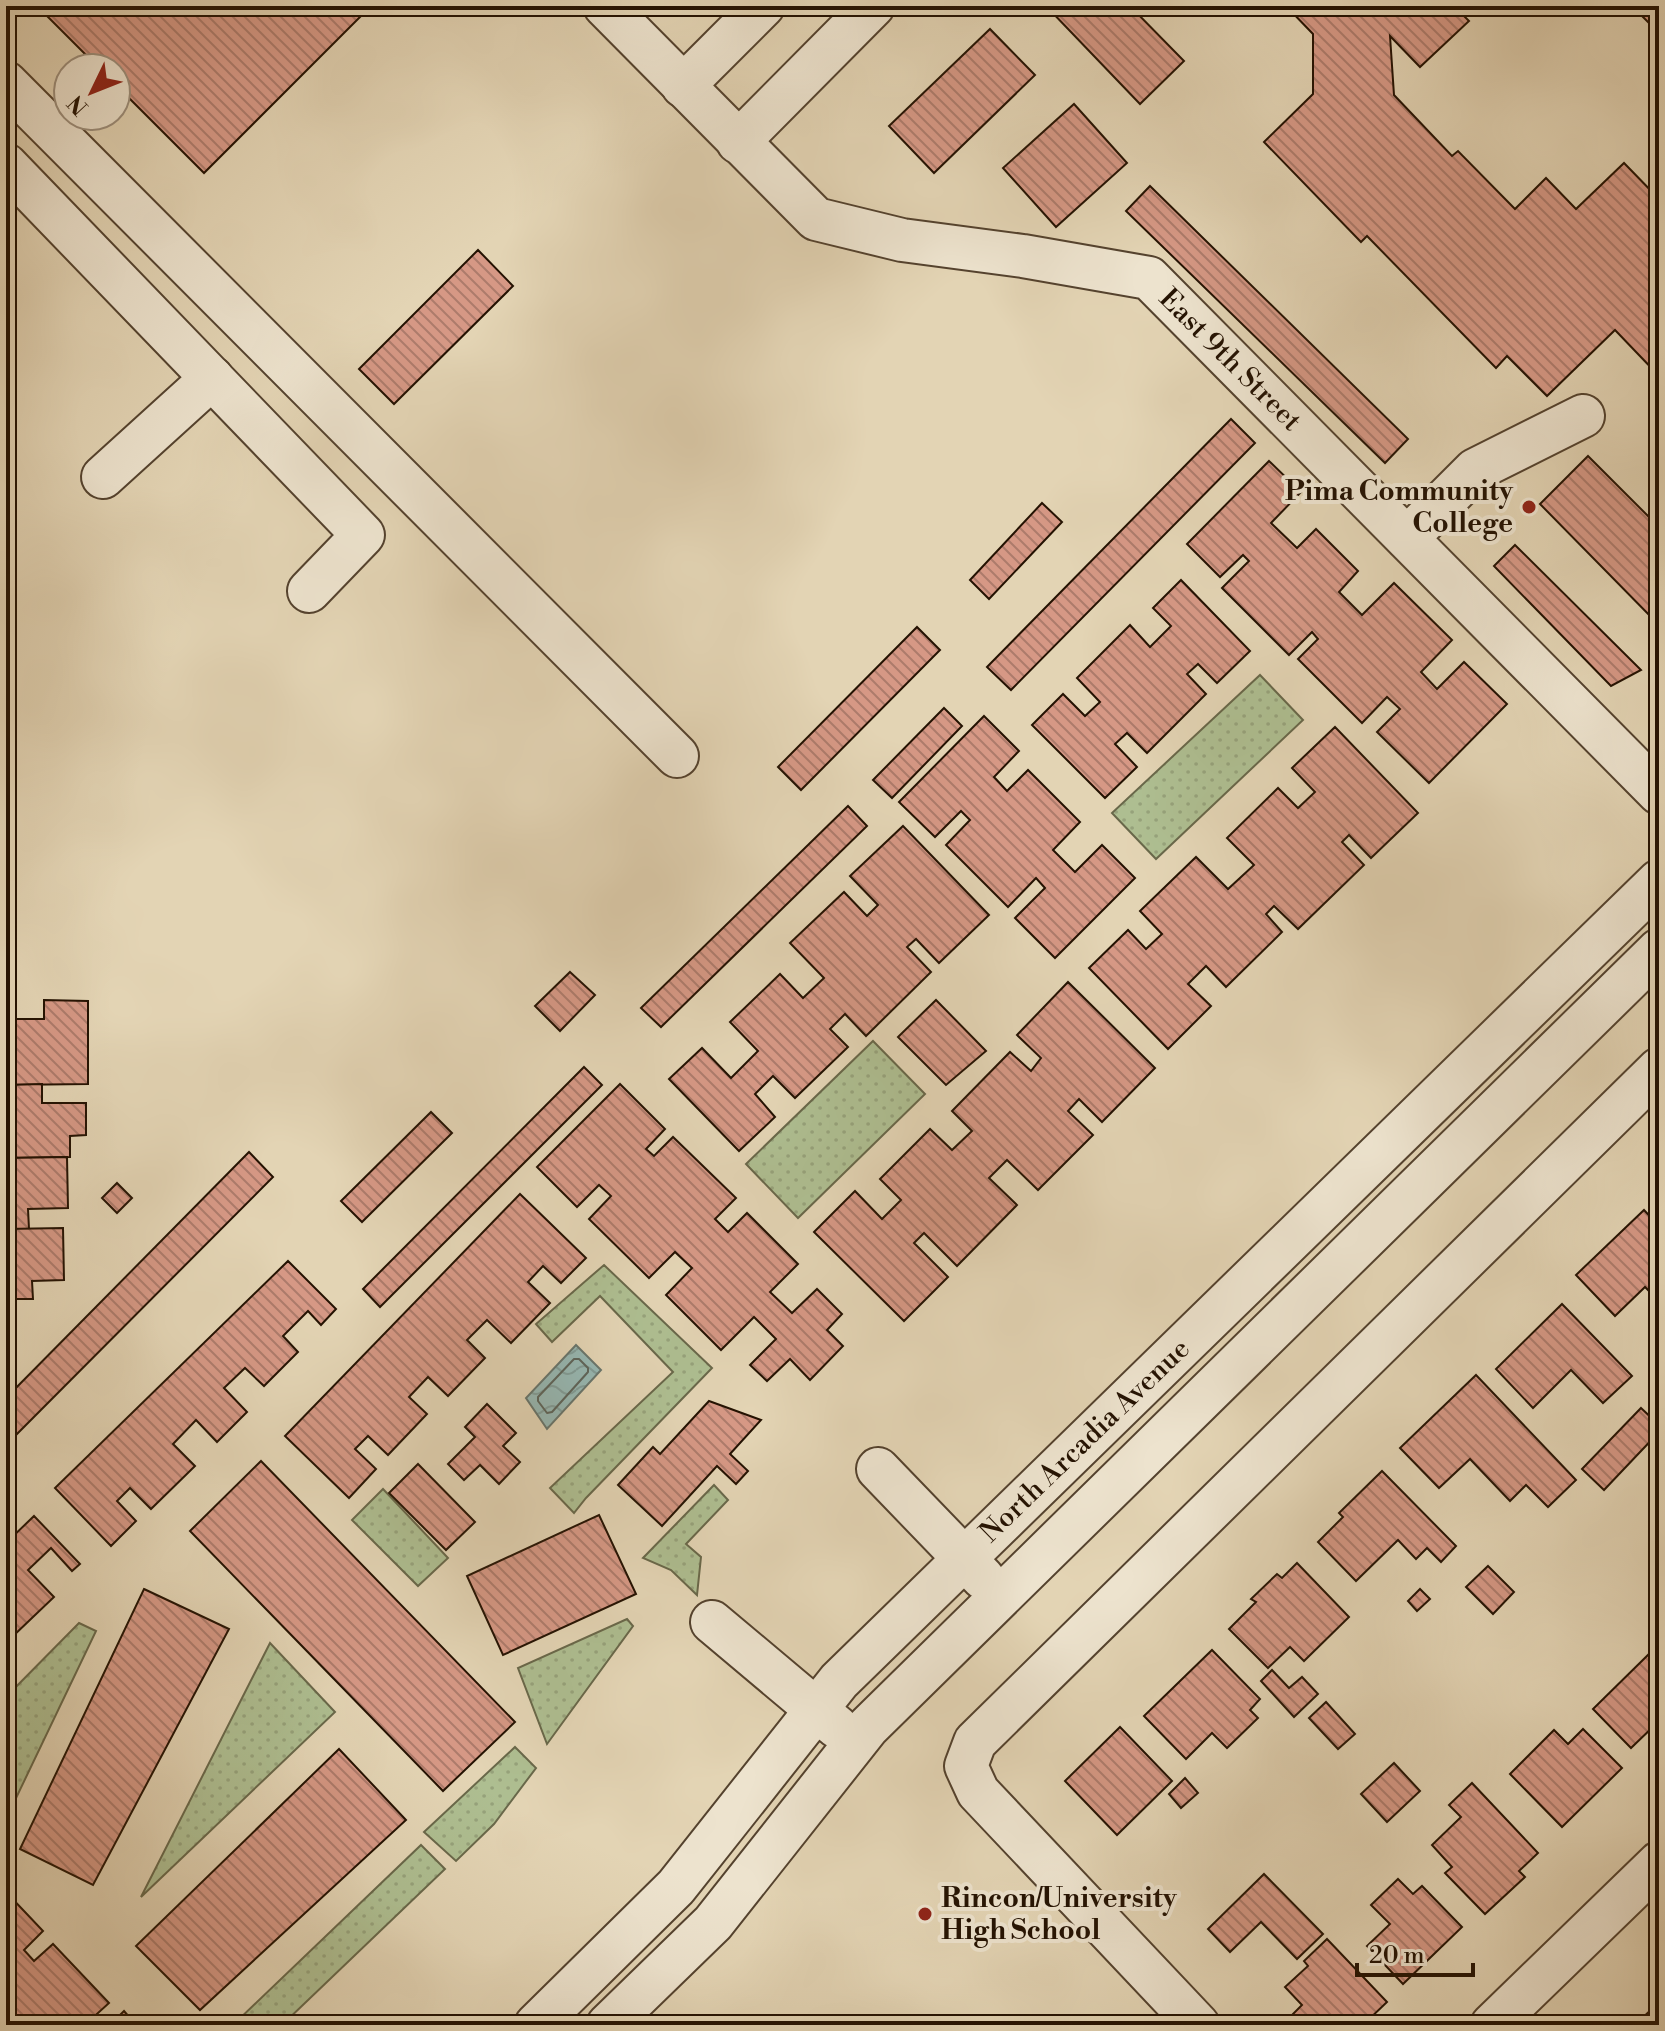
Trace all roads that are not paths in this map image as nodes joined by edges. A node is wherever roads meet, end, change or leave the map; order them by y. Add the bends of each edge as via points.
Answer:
1 (605, 6) edge
2 (763, 6) edge
3 (873, 6) edge
4 (6, 83) edge
5 (683, 86) junction
6 (738, 142) junction
7 (6, 165) edge
8 (212, 378) junction
9 (1583, 416) dead end
10 (103, 477) dead end
11 (1407, 538) junction
12 (309, 591) dead end
13 (677, 756) dead end
14 (1659, 793) edge
15 (1659, 881) edge
16 (1659, 950) edge
17 (1659, 1069) edge
18 (1402, 1132) junction
19 (1436, 1168) junction
20 (1187, 1341) junction
21 (1223, 1377) junction
22 (878, 1469) dead end
23 (964, 1559) junction
24 (1000, 1596) junction
25 (712, 1622) dead end
26 (817, 1710) junction
27 (855, 1743) junction
28 (1659, 1863) edge
29 (1192, 2023) edge
30 (536, 2025) edge
31 (608, 2025) edge
32 (1492, 2025) edge

1 - 5 street, East 9th Street
2 - 5 street
3 - 6 street
4 - 13 street
5 - 6 street, East 9th Street
6 - 11 street, East 9th Street via 816,219 902,240 1149,278
7 - 8 street
8 - 10 street
8 - 12 street via 363,535
9 - 11 street via 1475,470
11 - 14 street, East 9th Street
15 - 18 street, North Arcadia Avenue
16 - 19 street, North Arcadia Avenue
17 - 29 street via 975,1742 966,1766 978,1792
18 - 19 street
18 - 20 street, North Arcadia Avenue
19 - 21 street, North Arcadia Avenue
20 - 21 street
20 - 23 street, North Arcadia Avenue
21 - 24 street, North Arcadia Avenue
22 - 23 street
23 - 24 street
23 - 26 street, North Arcadia Avenue via 839,1681
24 - 27 street, North Arcadia Avenue
25 - 26 street
26 - 27 street
26 - 30 street, North Arcadia Avenue via 676,1887
27 - 31 street, North Arcadia Avenue via 713,1923
28 - 32 street

